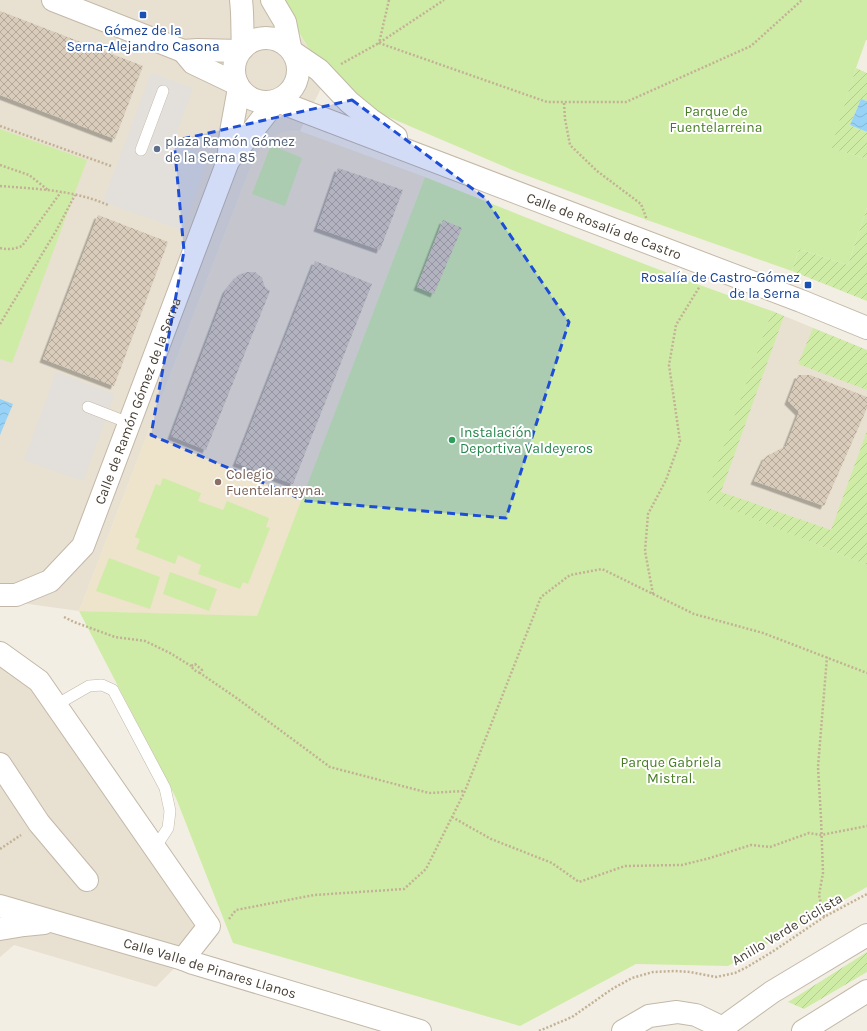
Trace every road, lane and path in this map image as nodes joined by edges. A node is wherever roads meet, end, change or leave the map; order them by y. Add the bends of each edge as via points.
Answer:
1 (53, 0) edge
2 (241, 0) edge
3 (272, 0) edge
4 (389, 0) edge
5 (444, 0) edge
6 (802, 0) edge
7 (379, 43) junction
8 (242, 50) junction
9 (292, 50) junction
10 (183, 51) junction
11 (337, 66) dead end
12 (238, 86) junction
13 (163, 91) dead end
14 (276, 101) junction
15 (564, 103) junction
16 (0, 126) edge
17 (141, 150) dead end
18 (430, 159) junction
19 (228, 161) junction
20 (0, 164) edge
21 (111, 166) dead end
22 (0, 186) edge
23 (49, 191) junction
24 (61, 192) junction
25 (75, 195) junction
26 (108, 205) dead end
27 (647, 220) dead end
28 (0, 248) edge
29 (700, 286) dead end
30 (0, 324) edge
31 (867, 328) edge
32 (88, 407) dead end
33 (129, 423) junction
34 (653, 594) junction
35 (0, 595) edge
36 (64, 617) dead end
37 (0, 653) edge
38 (827, 657) junction
39 (867, 673) edge
40 (56, 705) junction
41 (0, 764) edge
42 (465, 791) junction
43 (452, 817) junction
44 (39, 823) junction
45 (867, 826) edge
46 (822, 835) junction
47 (0, 848) edge
48 (155, 848) junction
49 (87, 880) dead end
50 (867, 894) edge
51 (0, 906) edge
52 (824, 917) junction
53 (0, 919) edge
54 (56, 922) junction
55 (227, 922) dead end
56 (0, 929) edge
57 (867, 935) edge
58 (183, 959) junction
59 (867, 991) edge
60 (722, 1030) edge
61 (420, 1031) edge
62 (539, 1031) edge
63 (622, 1031) edge
64 (803, 1031) edge

1 - 10 street
2 - 8 street
3 - 9 street via 285,22
4 - 7 path
5 - 7 path
6 - 15 path via 751,46 626,102
7 - 11 path
7 - 15 path via 547,102
8 - 9 street via 251,42 265,38 278,40
8 - 10 street
8 - 12 street via 234,67
9 - 14 street via 298,63 295,86 287,95
9 - 18 street, Calle de Rosalía de Castro via 319,70 370,120
10 - 12 street via 193,63
12 - 14 street via 253,100
12 - 19 street, Calle de Ramón Gómez de la Serna
13 - 17 lane
14 - 18 street, Calle de Rosalía de Castro
14 - 19 street, Calle de Ramón Gómez de la Serna
15 - 27 path via 570,145 597,171 640,204
16 - 21 path
18 - 31 street, Calle de Rosalía de Castro
19 - 33 street, Calle de Ramón Gómez de la Serna
20 - 23 path via 29,175
22 - 23 path
23 - 24 path
24 - 25 path
24 - 28 path via 22,246 16,249
25 - 26 path
25 - 30 path
29 - 34 path via 676,324 669,365 680,441 666,480 648,514 645,551
32 - 33 lane
33 - 35 street, Calle de Ramón Gómez de la Serna via 83,546 50,581 16,594
34 - 38 path via 694,614 763,633
34 - 42 path via 602,569 570,575 541,597
36 - 42 path via 115,637 145,641 191,666 194,664 202,670 200,673 238,698 330,767 429,793
37 - 40 street via 39,681
38 - 39 path
38 - 46 path via 818,767
40 - 48 street
40 - 48 lane via 89,686 102,685 112,690 165,788 170,811 168,828
41 - 44 street
42 - 43 path
43 - 46 path via 491,839 552,863 579,882 625,866 682,865 750,845 770,847 809,833
43 - 55 path via 426,869 404,889 314,895 236,910
44 - 47 path
44 - 49 street
45 - 46 path
46 - 52 path via 823,873 819,895
48 - 58 street via 208,926
50 - 52 path, Anillo Verde Ciclista
51 - 54 street, Calle Valle de Pinares Llanos
52 - 62 path, Anillo Verde Ciclista via 735,973 716,977 690,972 653,972 632,978 572,1017
53 - 54 street via 4,917
54 - 56 street
54 - 58 street, Calle Valle de Pinares Llanos
57 - 60 street via 772,992
58 - 61 street, Calle Valle de Pinares Llanos
59 - 64 street
60 - 63 street via 696,1015 677,1012 649,1016

